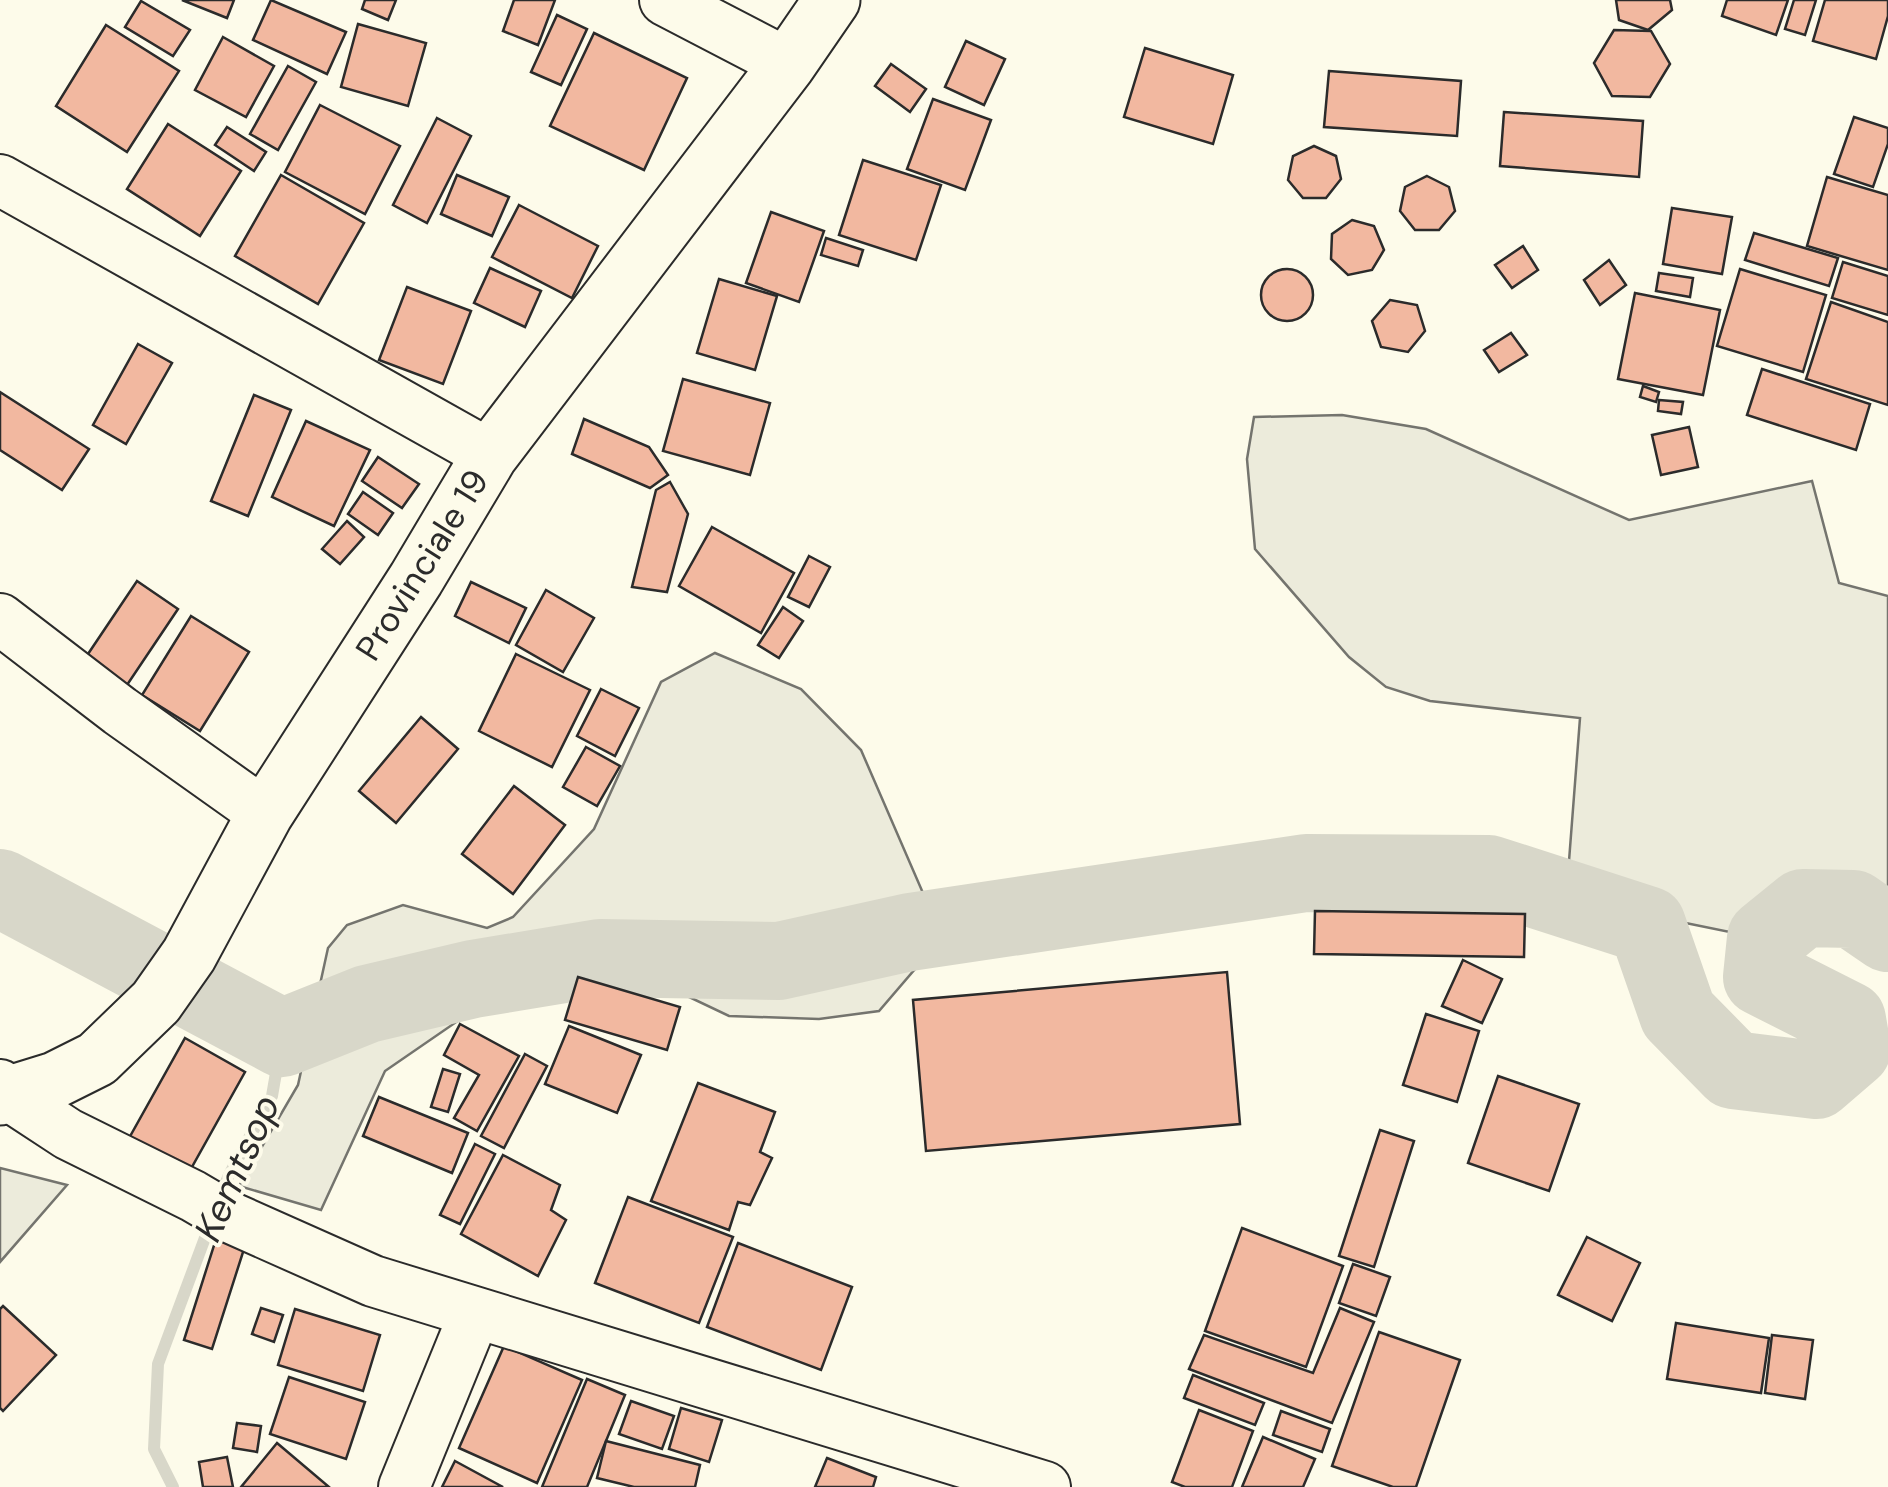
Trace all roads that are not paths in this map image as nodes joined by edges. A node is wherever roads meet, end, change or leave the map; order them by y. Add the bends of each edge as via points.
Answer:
1 (665, 0) edge
2 (832, 0) edge
3 (788, 64) junction
4 (0, 180) edge
5 (490, 455) junction
6 (0, 619) edge
7 (264, 814) junction
8 (3, 1093) edge
9 (475, 1313) junction
10 (404, 1487) edge
11 (1045, 1487) edge

1 - 3 street
2 - 3 main road, Provinciale 19
3 - 5 main road, Provinciale 19
4 - 5 street
5 - 7 main road, Provinciale 19
6 - 7 street
7 - 8 main road, Provinciale 19 via 190,955 156,1002 97,1059 54,1080
8 - 9 street via 210,1206 373,1280
9 - 10 street
9 - 11 street

